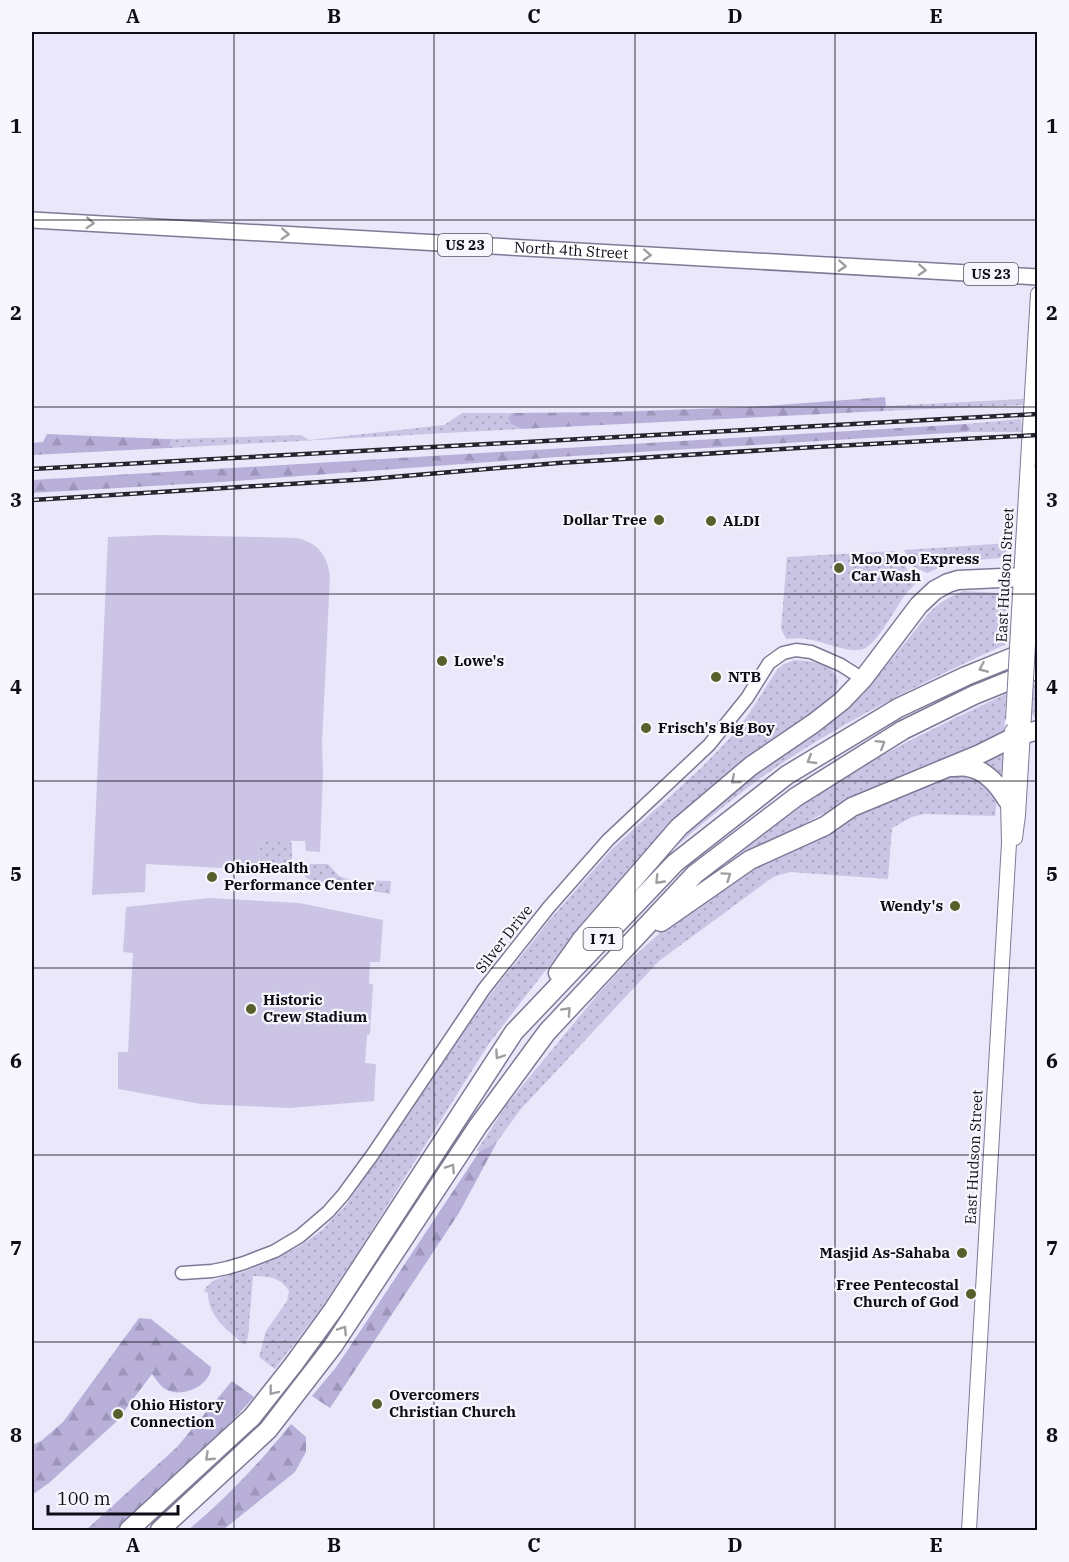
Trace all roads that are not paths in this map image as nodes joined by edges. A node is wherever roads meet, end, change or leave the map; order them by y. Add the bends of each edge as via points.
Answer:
1 (32, 220) edge
2 (1038, 277) edge
3 (1038, 294) edge
4 (1038, 474) edge
5 (1030, 572) edge
6 (1038, 647) edge
7 (1038, 669) edge
8 (863, 679) junction
9 (1022, 727) edge
10 (947, 767) junction
11 (1008, 801) junction
12 (1008, 857) junction
13 (614, 961) junction
14 (514, 1032) junction
15 (182, 1273) dead end
16 (129, 1530) edge
17 (160, 1530) edge
18 (969, 1530) edge

1 -> 2 main road, North 4th Street / US 23
3 - 5 main road, East Hudson Street
4 - 5 main road, East Hudson Street
5 - 8 highway via 958,580 935,590 919,605
5 - 9 main road, East Hudson Street, bridge via 1025,610
6 -> 14 highway, I 71 via 898,708 786,775 675,863
13 -> 7 highway, I 71 via 695,874 796,797 903,730
8 -> 14 highway via 842,701 751,766 679,827 582,939
8 - 15 street, Silver Drive via 811,652 783,653 769,663 709,745 608,840 549,907 484,989 373,1154 328,1212 275,1251 227,1268
9 - 10 highway
9 - 11 main road, East Hudson Street
9 - 12 main road, East Hudson Street via 1017,831
10 - 11 highway via 969,767 989,777
13 -> 10 highway via 657,924 750,860 825,826 852,807
11 - 12 main road, East Hudson Street
12 - 18 main road, East Hudson Street
17 -> 13 highway, I 71 via 268,1430 333,1346 478,1126 547,1032
14 -> 16 highway, I 71 via 293,1365 252,1417

